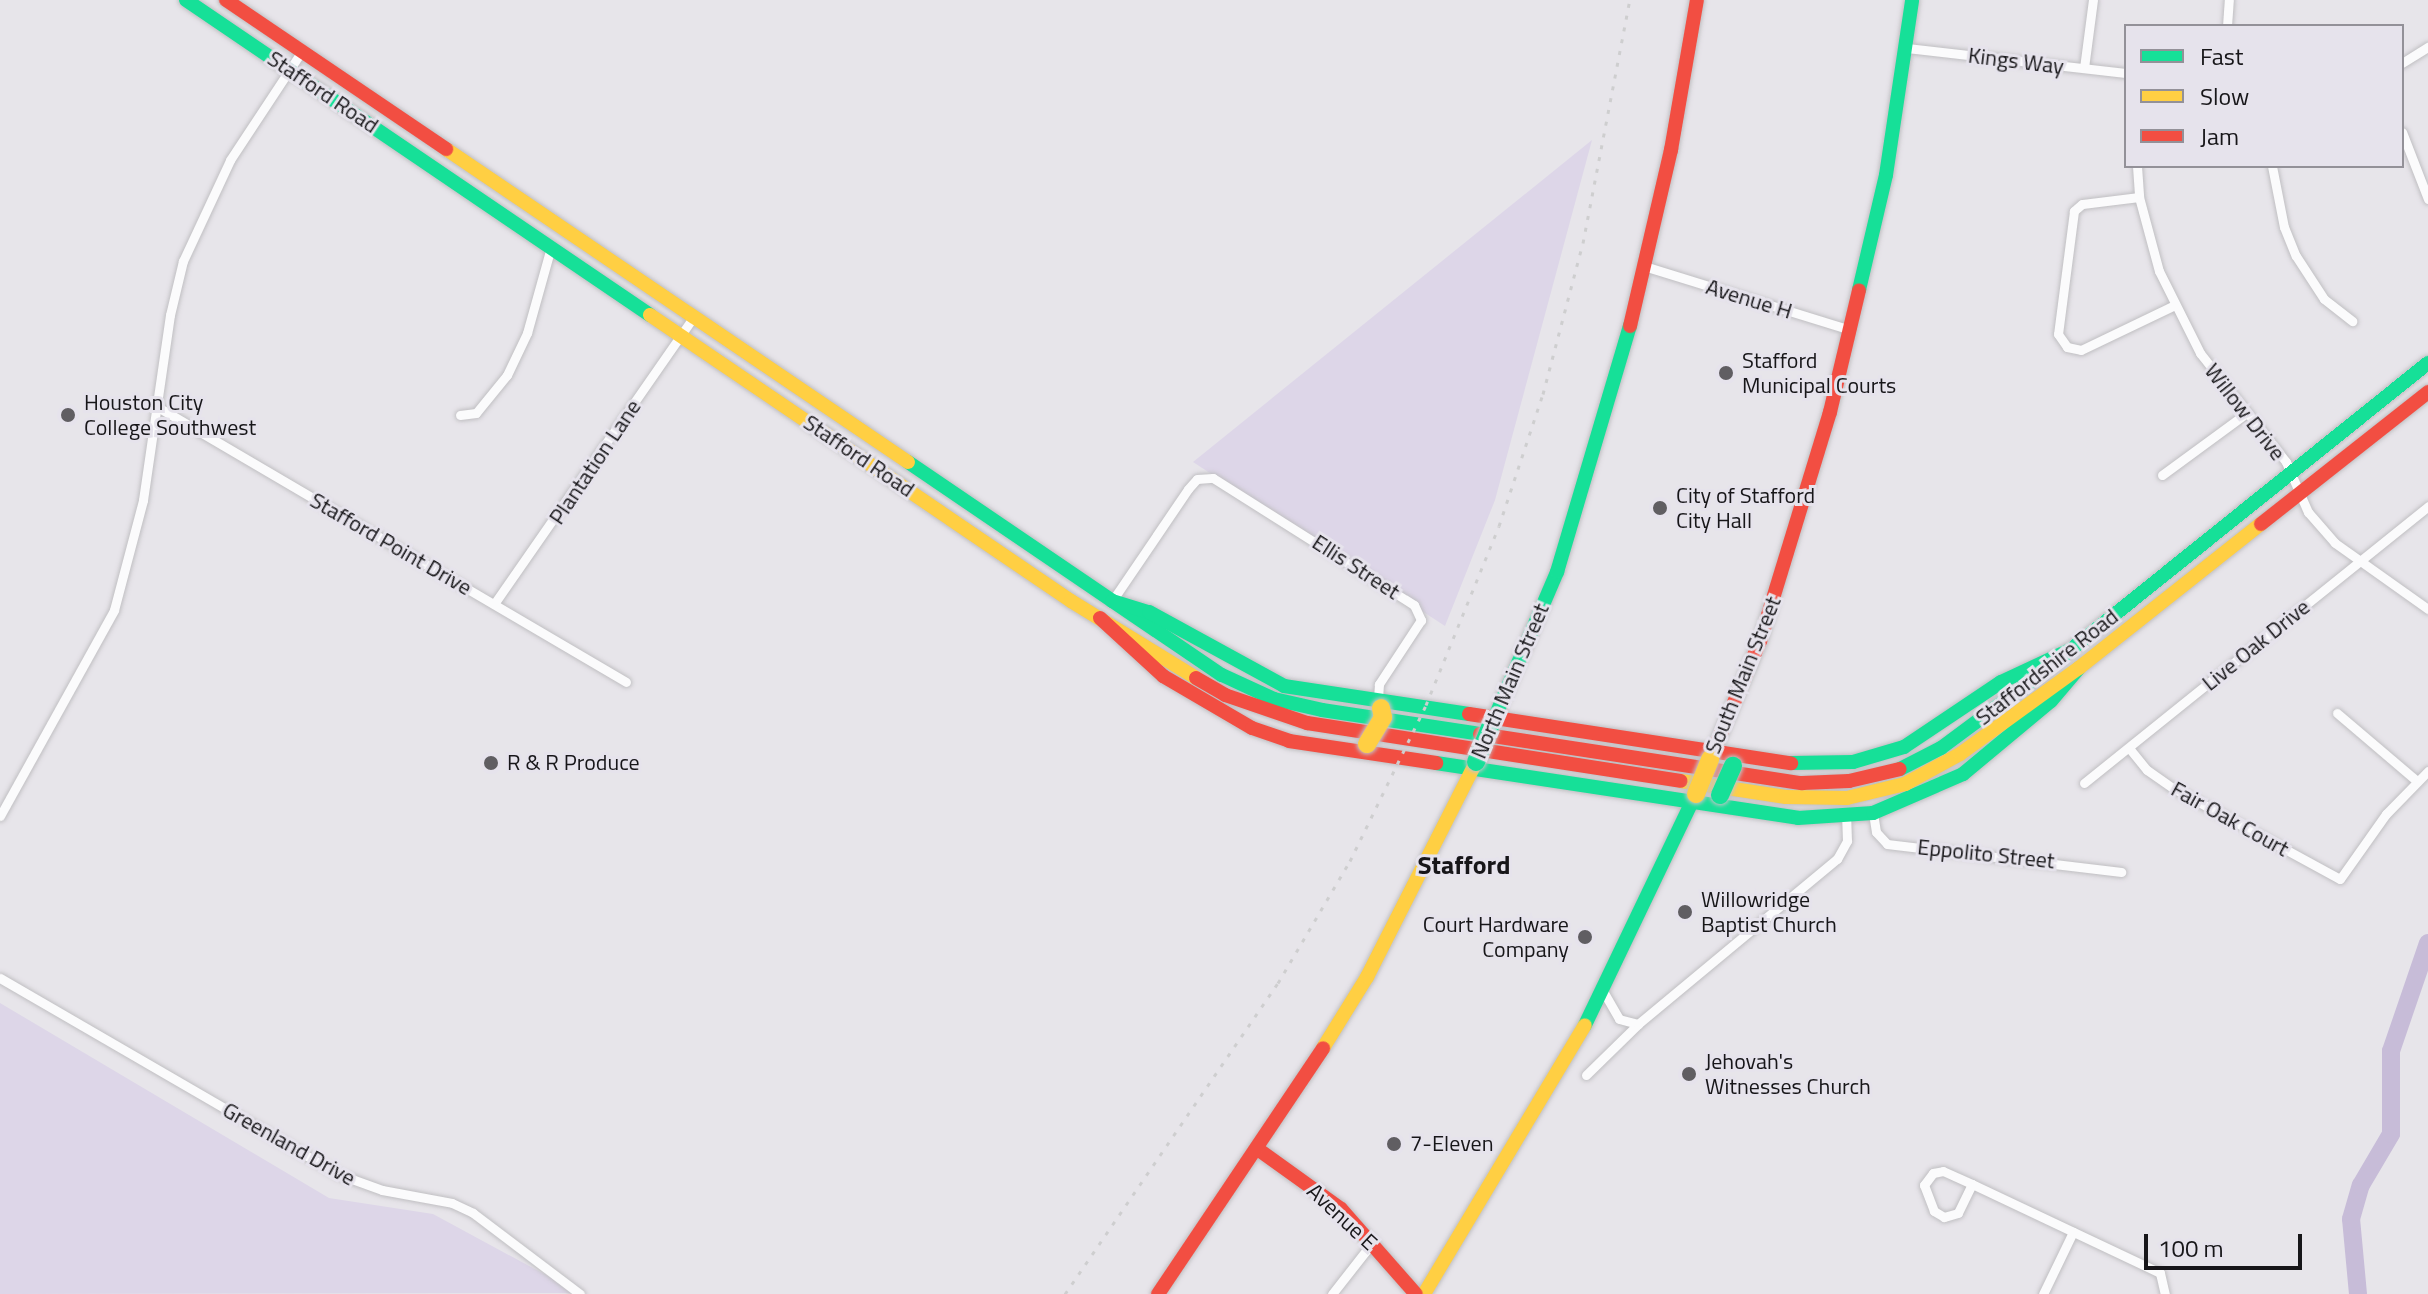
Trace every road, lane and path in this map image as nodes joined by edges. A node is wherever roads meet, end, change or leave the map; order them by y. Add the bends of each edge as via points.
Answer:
1 (186, 0) edge
2 (226, 0) edge
3 (1697, 0) edge
4 (1912, 0) edge
5 (2093, 0) edge
6 (2229, 0) edge
7 (2227, 24) edge
8 (2428, 47) edge
9 (1907, 48) junction
10 (302, 51) junction
11 (2404, 62) edge
12 (2084, 68) junction
13 (290, 70) junction
14 (2124, 73) edge
15 (2404, 137) edge
16 (2137, 168) edge
17 (2272, 168) edge
18 (2139, 197) junction
19 (2428, 199) edge
20 (551, 247) junction
21 (1647, 267) junction
22 (2173, 306) junction
23 (693, 318) junction
24 (2352, 321) dead end
25 (1851, 331) junction
26 (681, 335) junction
27 (2428, 363) edge
28 (2428, 392) edge
29 (156, 406) junction
30 (2245, 414) junction
31 (460, 415) dead end
32 (2291, 474) junction
33 (2162, 475) dead end
34 (2300, 495) junction
35 (2428, 506) edge
36 (2358, 562) junction
37 (1112, 601) junction
38 (494, 604) junction
39 (2428, 609) edge
40 (1100, 618) junction
41 (2072, 649) junction
42 (2079, 668) junction
43 (626, 682) dead end
44 (1380, 703) junction
45 (2337, 713) dead end
46 (1493, 722) junction
47 (1363, 748) junction
48 (2129, 748) junction
49 (1712, 754) junction
50 (1594, 760) junction
51 (1741, 762) junction
52 (1474, 766) junction
53 (2428, 771) edge
54 (2417, 781) junction
55 (2084, 783) dead end
56 (1693, 799) junction
57 (1724, 802) junction
58 (1873, 813) junction
59 (0, 816) edge
60 (1846, 817) junction
61 (2121, 872) dead end
62 (0, 978) edge
63 (1603, 991) junction
64 (1638, 1024) junction
65 (1586, 1075) dead end
66 (1259, 1150) junction
67 (1972, 1184) junction
68 (2073, 1232) junction
69 (1372, 1243) junction
70 (580, 1294) edge
71 (1158, 1294) edge
72 (1332, 1294) edge
73 (1416, 1294) edge
74 (1424, 1294) edge
75 (2043, 1294) edge
76 (2165, 1294) edge

1 - 13 main road, Stafford Road
2 - 10 main road, Stafford Road
3 - 21 main road, North Main Street
4 - 9 main road, South Main Street
5 - 12 street
6 - 7 street
8 - 11 street
9 - 12 street, Kings Way
9 - 25 main road, South Main Street
10 - 13 street
10 - 23 main road, Stafford Road
12 - 14 street, Kings Way
13 - 20 main road, Stafford Road
13 - 29 street via 230,160 183,261
15 - 19 street
16 - 18 street, Willow Drive
17 - 24 street via 2284,227 2296,256 2324,299
18 - 22 street, Willow Drive
18 - 22 street via 2082,204 2074,211 2058,334 2067,347 2081,350
20 - 26 main road, Stafford Road
20 - 31 street via 527,333 507,375 476,413
21 - 25 street, Avenue H
21 - 46 main road, North Main Street via 1572,528
22 - 30 street, Willow Drive
23 - 26 street, Plantation Lane
23 - 37 main road, Stafford Road
25 - 49 main road, South Main Street via 1786,563
26 - 38 street, Plantation Lane
26 - 40 main road, Stafford Road
27 - 32 main road, Staffordshire Road
28 - 34 main road, Staffordshire Road
29 - 38 street, Stafford Point Drive
29 - 59 street via 138,526 114,610
30 - 32 street, Willow Drive
30 - 33 street
32 - 34 street, Willow Drive
32 - 41 main road, Staffordshire Road
34 - 36 street, Willow Drive via 2335,543
34 - 42 main road, Staffordshire Road
35 - 36 street, Live Oak Drive
36 - 39 street, Willow Drive
36 - 48 street, Live Oak Drive
37 - 44 main road via 1149,612 1284,686
37 - 44 street, Ellis Street via 1188,489 1206,477 1221,481 1414,605 1421,620 1379,684
37 - 50 main road, Stafford Road via 1222,675 1274,699
38 - 43 street, Stafford Point Drive
40 - 47 main road via 1163,676 1252,728 1289,741
40 - 50 main road, Stafford Road via 1225,695 1280,718
41 - 50 main road, Staffordshire Road via 1941,748 1874,776 1802,783
41 - 51 main road via 2035,662 1928,734 1880,755 1822,765
42 - 50 main road, Staffordshire Road via 1934,770 1874,792 1786,797
42 - 58 main road via 2051,701 1963,774
44 - 46 main road
44 - 47 main road, bridge via 1383,717
45 - 54 street
46 - 49 main road
46 - 52 main road, North Main Street, bridge
47 - 52 main road
48 - 54 street, Fair Oak Court via 2147,770 2173,788 2340,879
48 - 55 street, Live Oak Drive
49 - 51 main road
49 - 56 main road, South Main Street, bridge
51 - 57 main road, bridge
52 - 56 main road
52 - 66 main road, North Main Street via 1367,977
53 - 54 street
56 - 57 main road
56 - 63 main road, South Main Street
57 - 60 main road via 1798,818
58 - 60 main road
58 - 61 street, Eppolito Street via 1876,832 1887,844
60 - 64 street via 1847,841 1837,859
62 - 70 street, Greenland Drive via 338,1174 473,1213
63 - 64 street via 1619,1019
63 - 74 main road, South Main Street via 1501,1174
64 - 65 street
66 - 69 main road, Avenue E via 1341,1209
66 - 71 main road, North Main Street
67 - 67 street via 1943,1171 1933,1173 1924,1185 1934,1211 1944,1217 1958,1213
67 - 68 street
68 - 75 street
68 - 76 street via 2160,1273
69 - 72 street
69 - 73 main road, Avenue E

